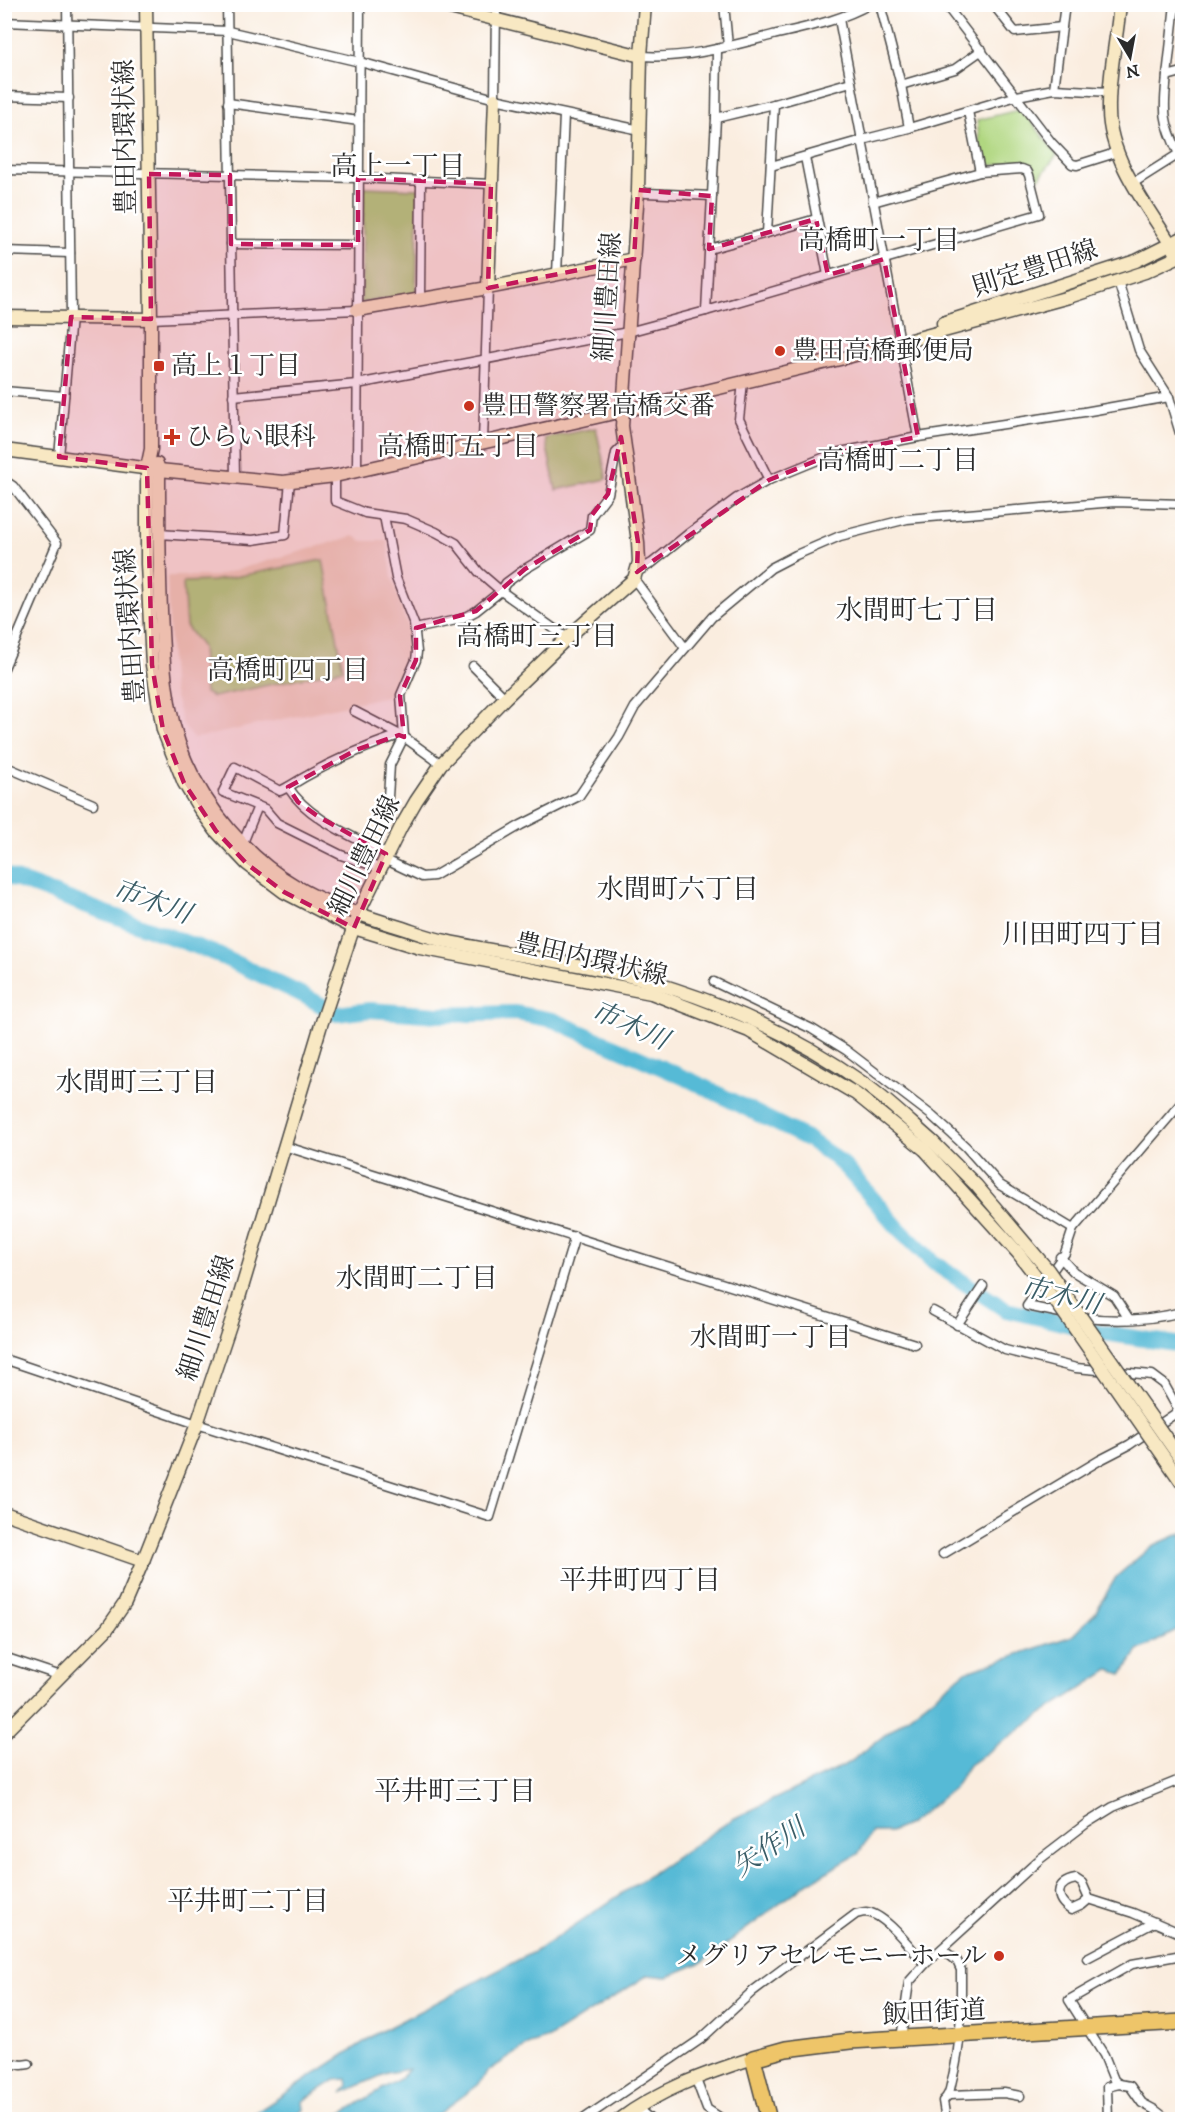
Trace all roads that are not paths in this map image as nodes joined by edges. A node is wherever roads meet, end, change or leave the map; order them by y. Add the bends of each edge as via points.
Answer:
1 (67, 4) edge
2 (147, 4) edge
3 (227, 4) edge
4 (360, 4) edge
5 (434, 4) edge
6 (496, 4) edge
7 (645, 4) edge
8 (724, 4) edge
9 (870, 4) edge
10 (880, 4) edge
11 (945, 4) edge
12 (993, 4) edge
13 (1065, 4) edge
14 (1135, 4) edge
15 (1175, 4) edge
16 (1120, 5) edge
17 (495, 19) junction
18 (839, 19) junction
19 (4, 22) edge
20 (68, 23) junction
21 (147, 27) junction
22 (1062, 27) junction
23 (228, 31) junction
24 (728, 46) junction
25 (717, 49) junction
26 (982, 50) junction
27 (641, 56) junction
28 (360, 62) junction
29 (1182, 72) edge
30 (1167, 76) junction
31 (850, 82) junction
32 (901, 85) junction
33 (1054, 89) junction
34 (1110, 92) junction
35 (4, 96) edge
36 (1017, 96) junction
37 (69, 98) junction
38 (495, 99) junction
39 (228, 103) junction
40 (774, 104) junction
41 (968, 111) junction
42 (564, 115) junction
43 (716, 118) junction
44 (359, 121) junction
45 (909, 128) junction
46 (639, 130) junction
47 (862, 140) junction
48 (1116, 151) junction
49 (1181, 153) edge
50 (805, 157) junction
51 (771, 166) junction
52 (4, 170) edge
53 (69, 170) junction
54 (980, 172) junction
55 (149, 174) junction
56 (230, 175) junction
57 (358, 178) junction
58 (421, 181) junction
59 (1133, 183) junction
60 (491, 184) junction
61 (638, 190) junction
62 (712, 196) junction
63 (873, 202) junction
64 (816, 219) junction
65 (767, 233) junction
66 (1177, 242) edge
67 (231, 244) junction
68 (358, 245) junction
69 (709, 249) junction
70 (4, 251) edge
71 (70, 253) junction
72 (884, 258) junction
73 (1181, 258) edge
74 (634, 259) junction
75 (557, 274) junction
76 (828, 275) junction
77 (1118, 281) junction
78 (488, 288) junction
79 (420, 299) junction
80 (357, 310) junction
81 (706, 311) junction
82 (232, 315) junction
83 (4, 317) edge
84 (71, 317) junction
85 (151, 319) junction
86 (628, 332) junction
87 (901, 342) junction
88 (486, 360) junction
89 (744, 382) junction
90 (357, 384) junction
91 (4, 391) edge
92 (64, 396) junction
93 (233, 396) junction
94 (1169, 397) junction
95 (623, 411) junction
96 (918, 437) junction
97 (1182, 440) edge
98 (483, 441) junction
99 (624, 445) junction
100 (4, 450) edge
101 (59, 457) junction
102 (153, 469) junction
103 (357, 471) junction
104 (335, 476) junction
105 (235, 477) junction
106 (4, 480) edge
107 (769, 480) junction
108 (290, 481) junction
109 (1182, 504) edge
110 (384, 516) junction
111 (159, 534) junction
112 (635, 575) junction
113 (501, 591) junction
114 (415, 629) junction
115 (567, 638) junction
116 (685, 648) junction
117 (473, 666) dead end
118 (4, 668) edge
119 (505, 698) junction
120 (354, 711) dead end
121 (401, 736) junction
122 (441, 764) junction
123 (4, 766) edge
124 (288, 787) junction
125 (388, 797) dead end
126 (93, 804) dead end
127 (258, 806) junction
128 (243, 843) junction
129 (383, 861) junction
130 (358, 914) junction
131 (354, 928) junction
132 (714, 982) dead end
133 (1182, 1102) edge
134 (284, 1146) junction
135 (929, 1146) junction
136 (1073, 1229) junction
137 (575, 1236) junction
138 (1060, 1257) junction
139 (983, 1286) dead end
140 (933, 1311) dead end
141 (1182, 1312) edge
142 (1129, 1319) junction
143 (957, 1325) junction
144 (915, 1344) dead end
145 (4, 1359) edge
146 (1181, 1410) edge
147 (197, 1424) junction
148 (1182, 1461) edge
149 (1182, 1483) edge
150 (4, 1513) edge
151 (943, 1554) dead end
152 (144, 1561) junction
153 (4, 1657) edge
154 (61, 1676) junction
155 (4, 1733) edge
156 (1181, 1778) edge
157 (1089, 1899) dead end
158 (1155, 1923) junction
159 (1182, 1934) edge
160 (942, 1949) junction
161 (1182, 1955) edge
162 (1087, 1958) dead end
163 (925, 1964) junction
164 (1182, 2022) edge
165 (1087, 2028) junction
166 (961, 2036) junction
167 (901, 2039) junction
168 (753, 2058) junction
169 (4, 2062) edge
170 (29, 2064) dead end
171 (695, 2077) junction
172 (1119, 2084) junction
173 (949, 2095) junction
174 (1020, 2096) dead end
175 (636, 2107) junction
176 (766, 2117) edge
177 (582, 2120) edge
178 (619, 2120) edge
179 (651, 2120) edge
180 (724, 2120) edge
181 (946, 2120) edge
182 (1108, 2120) edge
183 (1168, 2120) edge

1 - 20 street
2 - 21 street, 豊田内環状線
3 - 23 street
4 - 28 street
5 - 17 street
6 - 17 street
7 - 27 street, 細川豊田線
8 - 24 street
9 - 18 street
10 - 32 street
11 - 26 street
12 - 22 street via 1015,32
13 - 22 street
14 - 16 street
15 - 30 street
16 - 34 street
17 - 27 street
17 - 38 street
18 - 24 street
18 - 31 street
19 - 20 street
20 - 21 street
20 - 37 street
21 - 23 street
21 - 55 street, 豊田内環状線
22 - 33 street
23 - 28 street
23 - 39 street
24 - 25 street
25 - 27 street via 664,58
25 - 43 street
26 - 32 street via 955,69
26 - 36 street
27 - 46 street, 細川豊田線
28 - 38 street
28 - 44 street
29 - 30 street
30 - 49 street via 1165,120
31 - 40 street
31 - 47 street
32 - 45 street
33 - 34 street
33 - 36 street
34 - 48 street via 1109,116
35 - 37 street
36 - 41 street
36 - 48 street via 1072,164
37 - 53 street
38 - 42 street
38 - 60 street
39 - 44 street
39 - 56 street
40 - 43 street
40 - 51 street
41 - 45 street
41 - 54 street
42 - 46 street
42 - 75 street
43 - 62 street
44 - 57 street
45 - 47 street
46 - 61 street, 細川豊田線
47 - 50 street
47 - 63 street
48 - 59 street
49 - 59 street
50 - 51 street
50 - 64 street
51 - 65 street
52 - 53 street
53 - 55 street
53 - 71 street
54 - 63 street
54 - 72 street via 1027,171 1039,214
55 - 56 street
55 - 85 street, 豊田内環状線
56 - 57 street
56 - 67 street
57 - 58 street
57 - 68 street
58 - 60 street
58 - 79 street
59 - 66 street
60 - 78 street
61 - 62 street
61 - 74 street, 細川豊田線
62 - 69 street
63 - 72 street
64 - 65 street
64 - 76 street
65 - 69 street
66 - 73 street
66 - 87 street, 則定豊田線 via 1136,261 946,322
67 - 68 street
67 - 82 street
68 - 80 street
69 - 81 street
70 - 71 street
71 - 84 street
72 - 76 street
72 - 87 street
73 - 77 street, 則定豊田線
74 - 75 street
74 - 86 street, 細川豊田線
75 - 78 street
76 - 81 street
77 - 87 street, 則定豊田線
77 - 94 street via 1139,350
78 - 79 street
78 - 88 street
79 - 80 street
80 - 82 street
80 - 90 street
81 - 86 street
82 - 85 street
82 - 93 street
83 - 84 street
84 - 85 street
84 - 92 street
85 - 102 street, 豊田内環状線
86 - 88 street
86 - 95 street, 細川豊田線
87 - 89 street, 則定豊田線
87 - 96 street
88 - 90 street
88 - 98 street
89 - 95 street, 則定豊田線
89 - 107 street via 739,419
90 - 93 street
90 - 103 street
91 - 92 street
92 - 101 street
93 - 105 street
94 - 96 street
94 - 97 street
95 - 98 street, 則定豊田線
95 - 99 street, 細川豊田線
96 - 107 street via 836,453
98 - 103 street, 則定豊田線
99 - 112 street, 細川豊田線 via 638,542
99 - 113 street via 616,453 608,494 592,515 590,530 525,569
100 - 101 street, 則定豊田線
101 - 102 street, 則定豊田線
102 - 105 street, 則定豊田線
102 - 111 street, 豊田内環状線
102 - 131 street, 豊田内環状線 via 147,564 152,664 163,730 184,783 216,831 247,864 284,892
103 - 104 street, 則定豊田線
104 - 108 street, 則定豊田線
104 - 110 street via 335,501
105 - 108 street, 則定豊田線
106 - 118 street via 13,486 57,543
107 - 112 street via 737,498
108 - 111 street via 285,535 253,540
109 - 116 street via 1115,502 931,516 869,527 771,568 722,608
110 - 113 street via 406,519 456,543 477,570
110 - 114 street via 396,578
111 - 128 street, 豊田内環状線 via 163,663 174,727 201,789 218,816
112 - 115 street, 細川豊田線
112 - 116 street
113 - 114 street via 461,619
113 - 115 street
114 - 121 street via 416,660 400,697 404,726
115 - 119 street, 細川豊田線
116 - 129 street via 635,707 579,796 434,876 422,877
117 - 119 street
119 - 122 street, 細川豊田線
120 - 121 street
121 - 122 street
121 - 124 street via 356,750
121 - 125 street via 390,765
122 - 129 street, 細川豊田線
123 - 126 street
124 - 127 street via 280,790 235,767 223,792
124 - 129 street via 297,802
127 - 128 street
127 - 129 street via 277,823 341,855
128 - 130 street, 豊田内環状線 via 292,884
129 - 130 street, 細川豊田線
130 - 131 street, 細川豊田線
130 - 135 street, 豊田内環状線 via 444,941 601,969 675,989 741,1015 821,1055 868,1086
131 - 134 street, 細川豊田線
131 - 135 street, 豊田内環状線 via 420,948 651,993 749,1031 856,1094
132 - 136 street via 812,1029 846,1050 931,1115 1000,1185
133 - 136 street
134 - 137 street
134 - 147 street, 細川豊田線
135 - 148 street, 豊田内環状線, bridge via 976,1185 1048,1270
135 - 149 street, 豊田内環状線, bridge via 1059,1306
136 - 138 street
137 - 144 street
137 - 147 street via 490,1516
138 - 142 street via 1074,1272 1114,1296
138 - 142 street via 1027,1306 1097,1319
139 - 143 street
140 - 143 street
141 - 142 street
143 - 146 street via 1005,1350 1076,1368 1152,1375 1164,1384
145 - 147 street
146 - 151 street via 1129,1445
147 - 152 street, 細川豊田線
150 - 152 street
152 - 154 street, 細川豊田線 via 120,1611
153 - 154 street
154 - 155 street, 細川豊田線
156 - 160 street via 1113,1807 1087,1823 1040,1859
157 - 158 street
158 - 159 street
158 - 162 street
160 - 163 street
160 - 166 street via 957,1961 961,1970
161 - 165 street via 1132,1964 1069,2000
163 - 167 street via 909,1982
163 - 177 street via 877,1916 867,1912 856,1914 753,1990 701,2039
164 - 165 highway, 飯田街道
165 - 166 highway, 飯田街道
165 - 172 street
166 - 167 highway, 飯田街道
166 - 173 street
167 - 168 highway, 飯田街道 via 809,2046
168 - 171 street
168 - 176 highway
169 - 170 street
171 - 175 street
171 - 180 street via 707,2109
172 - 182 street via 1107,2087
172 - 183 street via 1130,2086 1142,2103
173 - 174 street
173 - 181 street via 943,2101
175 - 178 street
175 - 179 street

